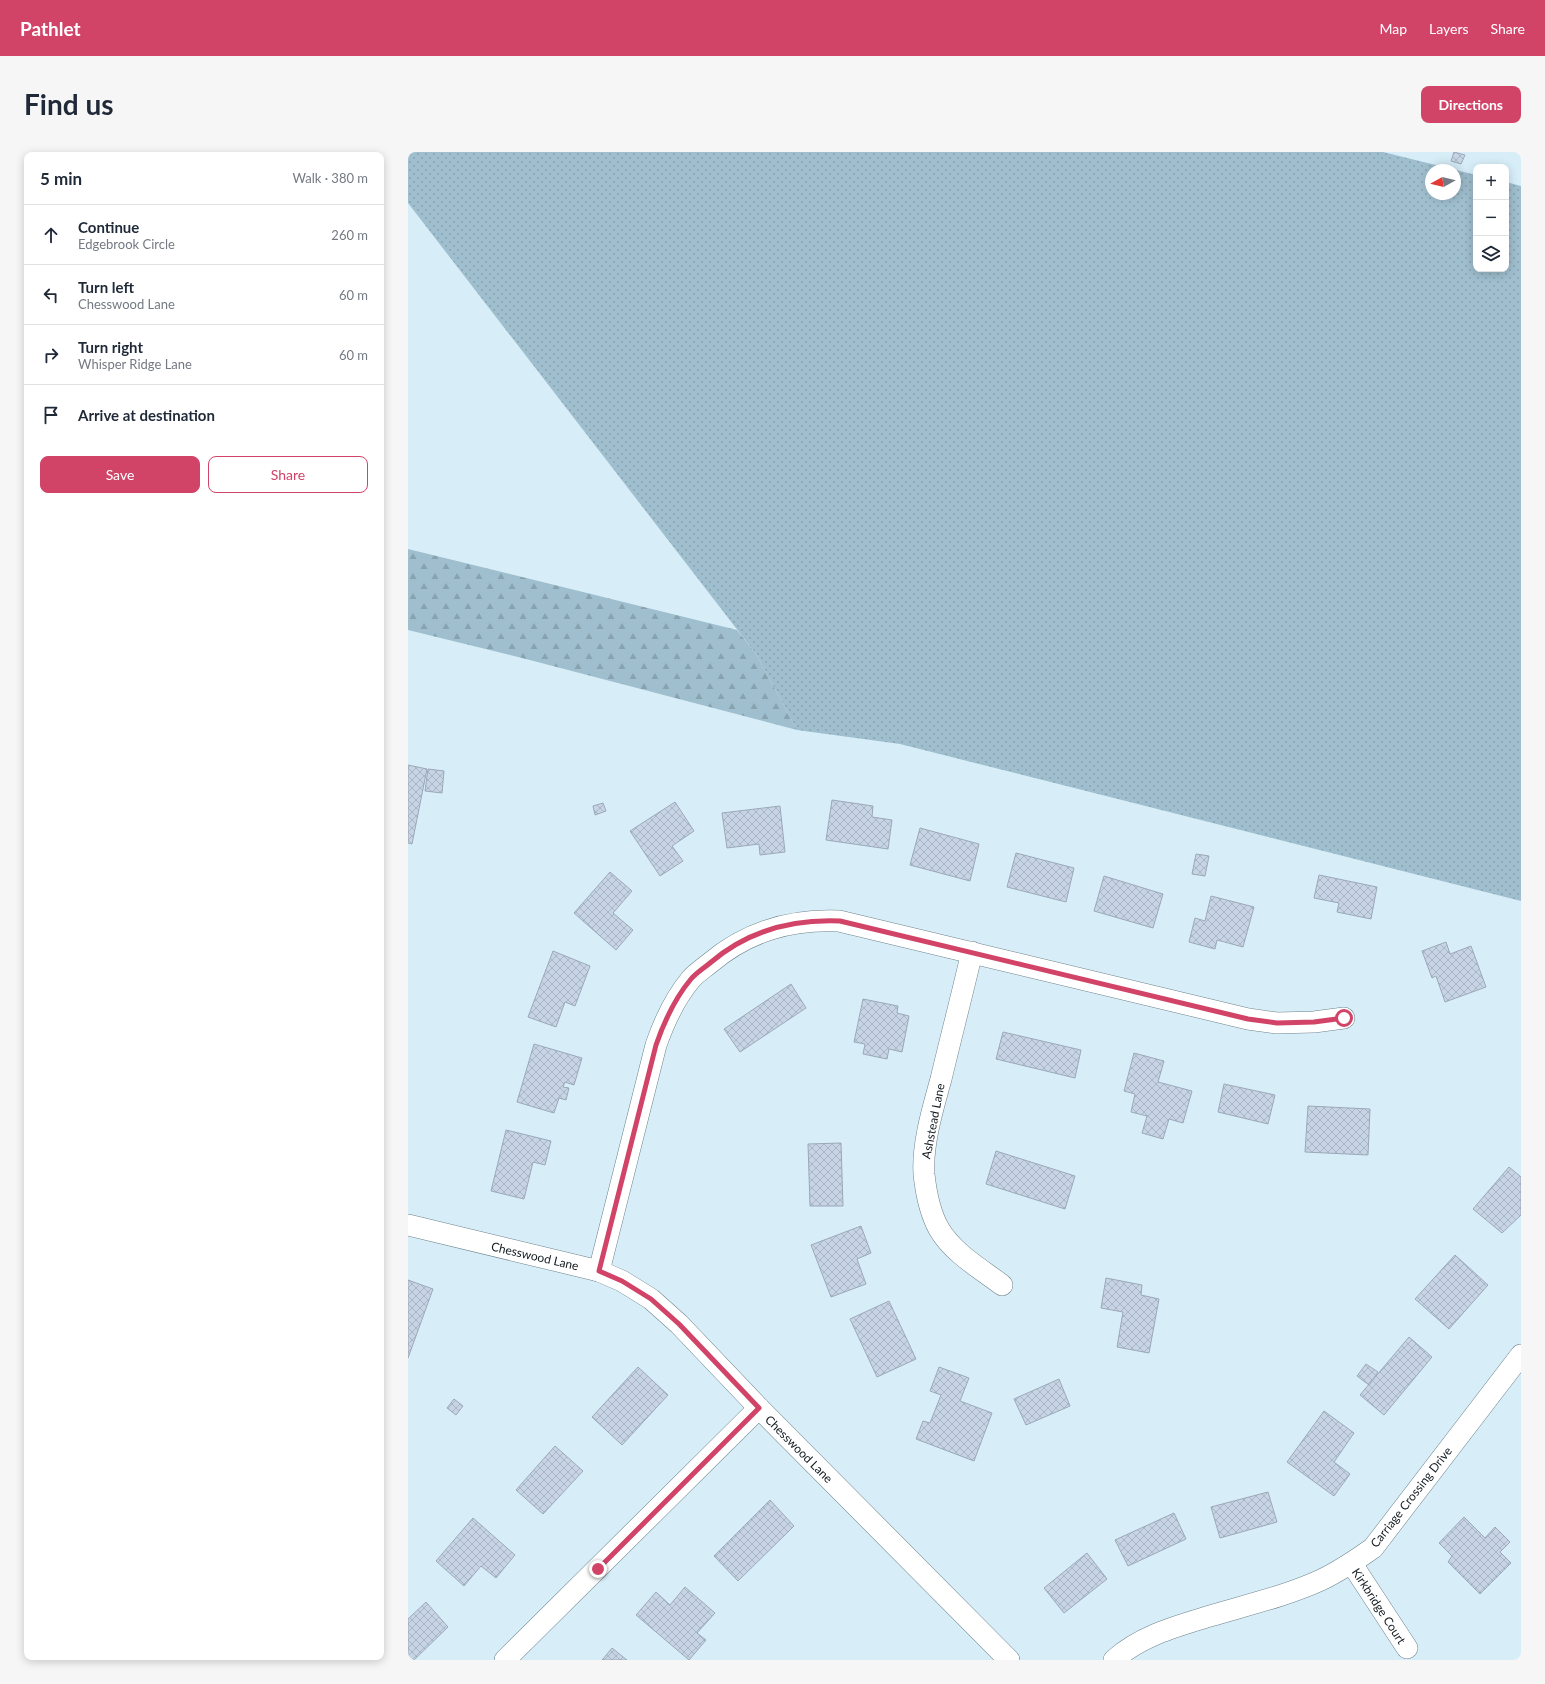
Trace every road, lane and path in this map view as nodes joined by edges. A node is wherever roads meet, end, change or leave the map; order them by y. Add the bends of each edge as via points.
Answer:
1 (972, 952) junction
2 (1344, 1018) dead end
3 (408, 1226) edge
4 (599, 1271) junction
5 (1002, 1285) dead end
6 (1521, 1355) edge
7 (759, 1408) junction
8 (1352, 1564) junction
9 (1407, 1648) dead end
10 (505, 1660) edge
11 (1009, 1660) edge
12 (1114, 1660) edge

1 - 2 street via 1248,1019 1277,1023
1 - 4 street via 840,921 820,920 784,925 753,935 736,943 697,973 662,1025
1 - 5 street, Ashstead Lane via 932,1115 924,1173 931,1212 940,1230 957,1251
3 - 4 street, Chesswood Lane
4 - 7 street, Chesswood Lane via 622,1281 651,1299 679,1324
6 - 8 street, Carriage Crossing Drive via 1373,1548
7 - 10 street
7 - 11 street, Chesswood Lane
8 - 9 street, Kirkbridge Court
8 - 12 street, Carriage Crossing Drive via 1293,1591 1151,1636

